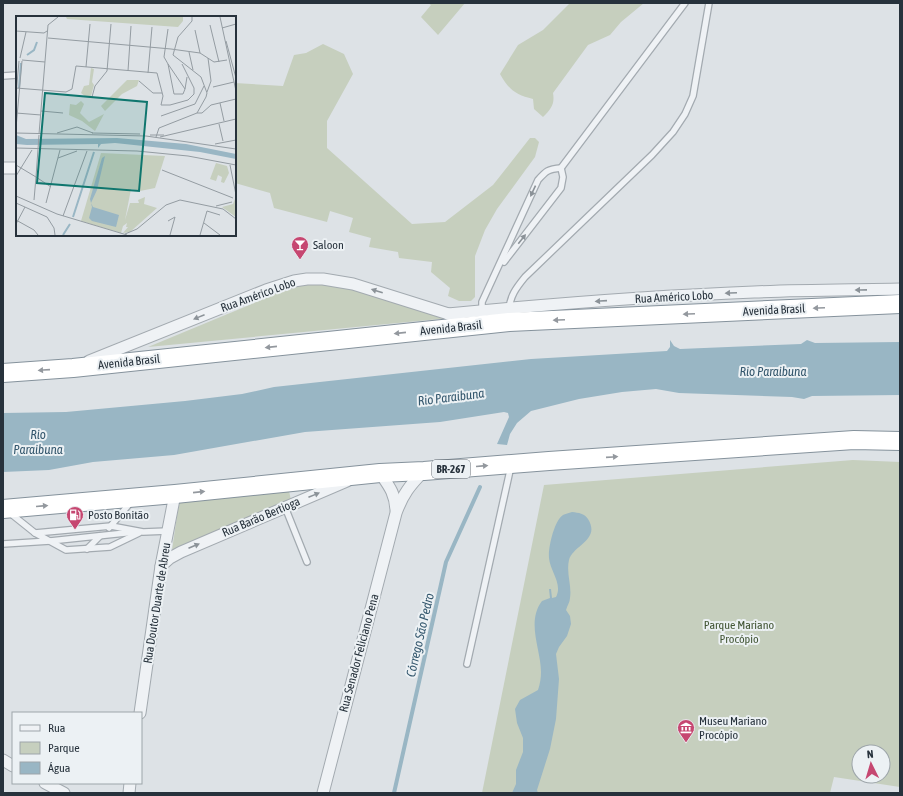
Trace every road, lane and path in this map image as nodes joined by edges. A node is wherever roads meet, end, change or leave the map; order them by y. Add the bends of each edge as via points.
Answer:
1 (685, 3) edge
2 (709, 3) edge
3 (16, 75) edge
4 (3, 76) edge
5 (3, 168) edge
6 (16, 168) edge
7 (561, 168) junction
8 (497, 270) junction
9 (900, 289) edge
10 (900, 304) edge
11 (509, 315) junction
12 (483, 320) junction
13 (73, 368) junction
14 (3, 373) edge
15 (900, 441) edge
16 (512, 464) junction
17 (424, 471) junction
18 (372, 474) junction
19 (175, 494) junction
20 (134, 498) junction
21 (284, 507) junction
22 (4, 509) edge
23 (396, 513) junction
24 (111, 526) junction
25 (168, 531) junction
26 (143, 532) junction
27 (34, 533) junction
28 (100, 536) junction
29 (50, 541) junction
30 (3, 544) edge
31 (87, 549) junction
32 (307, 562) dead end
33 (161, 566) junction
34 (467, 664) dead end
35 (140, 712) edge
36 (3, 760) edge
37 (12, 765) edge
38 (47, 784) edge
39 (64, 793) edge
40 (323, 793) edge

1 - 7 lane
2 - 11 lane via 693,96 685,114 673,132 652,154 525,277 514,290
3 - 4 lane
5 - 6 street
8 -> 7 lane via 561,188
7 -> 8 lane via 550,169 538,180
8 - 12 lane via 482,302
9 -> 11 street, Rua Américo Lobo via 690,295
10 -> 11 highway, Avenida Brasil
11 - 12 highway, Avenida Brasil
12 -> 13 highway, Avenida Brasil
12 -> 13 street, Rua Américo Lobo via 448,314 353,284 307,279 266,290
13 -> 14 highway, Avenida Brasil
16 -> 15 highway, BR-267 via 854,440
17 -> 16 highway, BR-267
16 - 34 lane
17 - 18 highway, BR-267
17 - 23 street, Rua Senador Feliciano Pena via 401,498
19 -> 18 highway, BR-267
21 -> 18 street, Rua Barão Bertioga
18 - 23 street, Rua Senador Feliciano Pena via 392,489
19 - 20 highway, BR-267
19 - 25 street, Rua Doutor Duarte de Abreu
22 -> 20 highway, BR-267
20 - 24 lane
21 - 32 lane
33 -> 21 street, Rua Barão Bertioga via 181,552
22 - 27 lane
23 - 40 street, Rua Senador Feliciano Pena
24 - 26 lane
24 - 27 lane
24 - 28 lane
25 - 26 lane
25 - 33 street, Rua Doutor Duarte de Abreu
26 - 28 lane
26 - 31 lane via 110,547
27 - 29 lane
28 - 29 lane
28 - 31 lane
29 - 30 lane
29 - 31 lane via 66,550
33 - 35 street, Rua Doutor Duarte de Abreu
36 - 37 street
38 - 39 street

